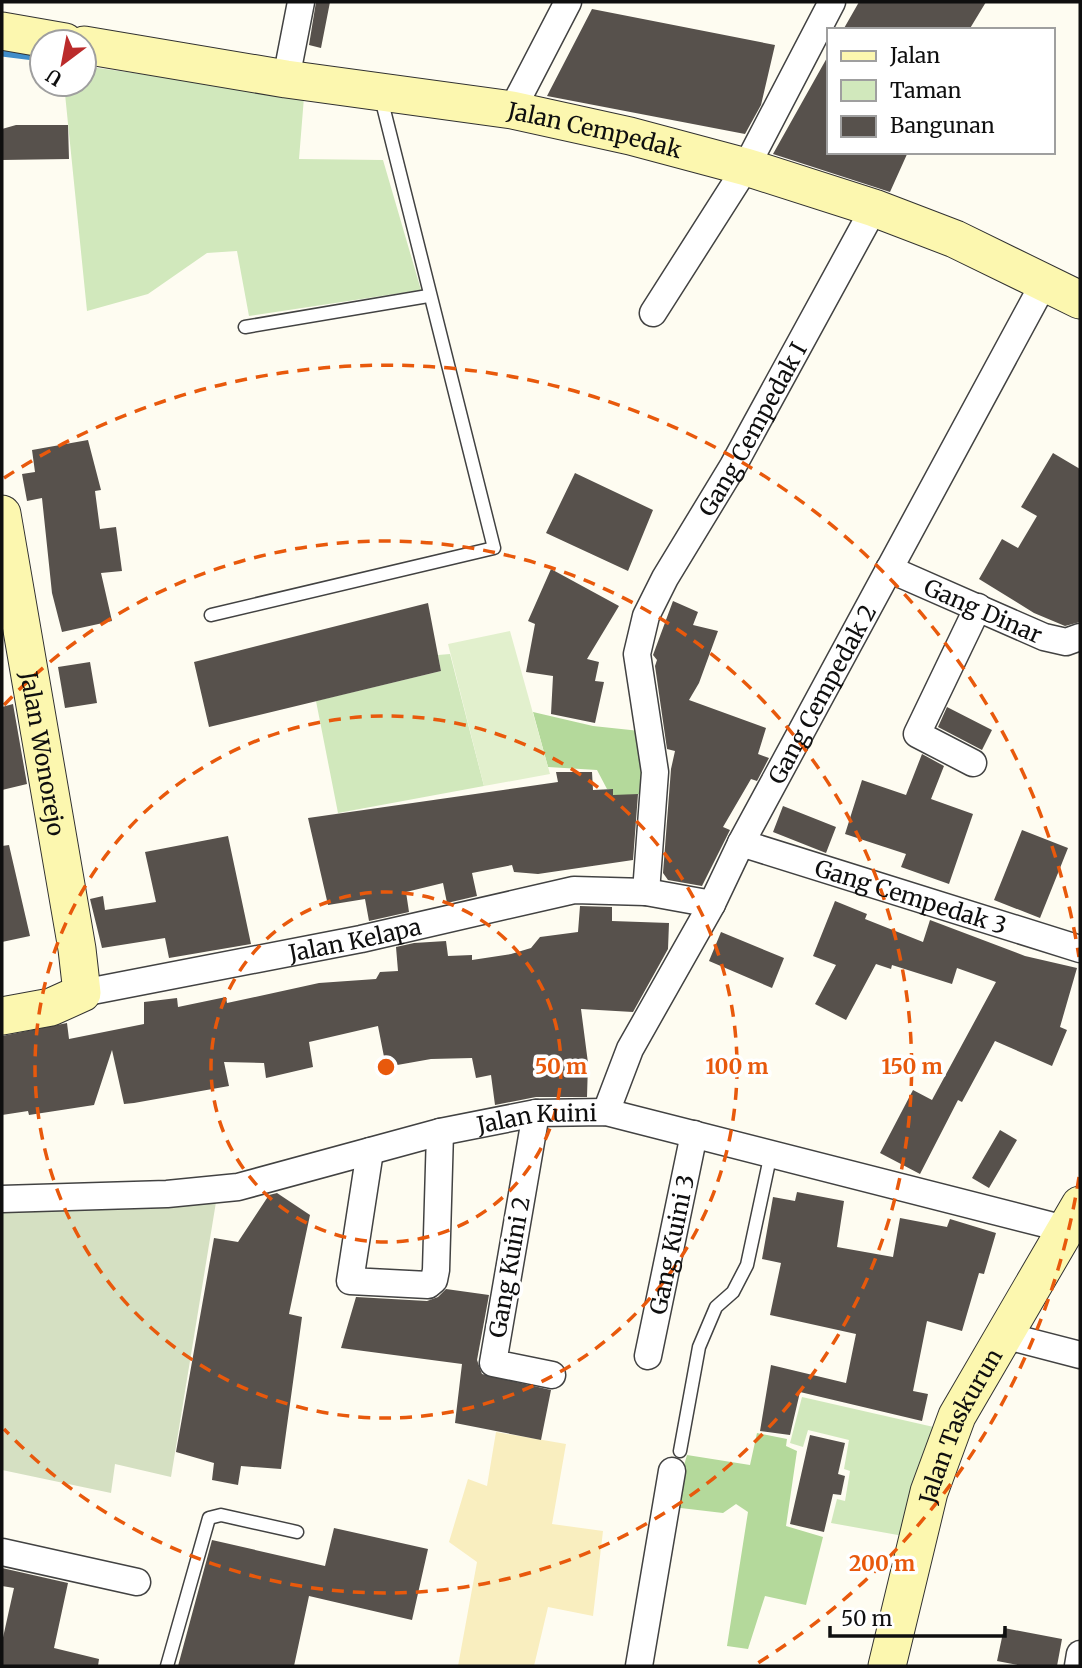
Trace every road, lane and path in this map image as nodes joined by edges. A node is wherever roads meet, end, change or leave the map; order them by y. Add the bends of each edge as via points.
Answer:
1 (301, 2) edge
2 (568, 2) edge
3 (832, 2) edge
4 (2, 32) edge
5 (28, 36) edge
6 (98, 47) edge
7 (286, 79) junction
8 (379, 91) junction
9 (512, 110) junction
10 (746, 167) junction
11 (874, 208) junction
12 (1045, 281) junction
13 (428, 296) junction
14 (1080, 300) edge
15 (653, 313) dead end
16 (245, 327) dead end
17 (2, 514) edge
18 (889, 569) junction
19 (978, 607) junction
20 (211, 615) dead end
21 (1080, 637) edge
22 (973, 763) dead end
23 (741, 844) junction
24 (646, 892) junction
25 (712, 904) junction
26 (1080, 949) edge
27 (82, 993) junction
28 (2, 1016) edge
29 (606, 1112) junction
30 (536, 1113) junction
31 (440, 1132) junction
32 (694, 1134) junction
33 (369, 1151) junction
34 (771, 1153) junction
35 (2, 1199) edge
36 (1072, 1217) edge
37 (1003, 1335) junction
38 (1080, 1355) edge
39 (648, 1356) dead end
40 (552, 1375) dead end
41 (676, 1461) joint
42 (297, 1532) dead end
43 (2, 1552) edge
44 (136, 1583) dead end
45 (1080, 1654) edge
46 (167, 1666) edge
47 (639, 1666) edge
48 (887, 1666) edge
49 (1078, 1666) edge

1 - 7 street
2 - 9 street
3 - 10 street
4 - 5 street
6 - 7 street, Jalan Cempedak
7 - 8 street, Jalan Cempedak
8 - 9 street, Jalan Cempedak
8 - 13 lane
9 - 10 street, Jalan Cempedak
10 - 11 street, Jalan Cempedak
10 - 15 street
11 - 12 street, Jalan Cempedak via 956,239
11 - 24 street, Gang Cempedak I via 646,616 637,654 655,772
12 - 14 street, Jalan Cempedak
12 - 18 street, Gang Cempedak 2
13 - 16 lane
13 - 20 lane via 494,548
17 - 27 street, Jalan Wonorejo
18 - 19 street, Gang Dinar
18 - 23 street, Gang Cempedak 2
19 - 21 street, Gang Dinar via 1044,636 1066,642
19 - 22 street via 917,734
23 - 25 street, Gang Cempedak 2
23 - 26 street, Gang Cempedak 3
24 - 25 street, Jalan Kelapa
24 - 27 street, Jalan Kelapa via 574,890 361,939
25 - 29 street, Gang Cempedak 2 via 630,1049
27 - 28 street, Jalan Kelapa via 51,1007
29 - 30 street, Jalan Kuini
29 - 32 street, Jalan Kuini
30 - 31 street, Jalan Kuini
30 - 40 street, Gang Kuini 2 via 493,1363
31 - 33 street, Jalan Kuini
31 - 33 street via 436,1270 428,1285 350,1282
32 - 34 street, Jalan Kuini
32 - 39 street, Gang Kuini 3
33 - 35 street, Jalan Kuini via 237,1187
34 - 36 street, Jalan Kuini
34 - 41 lane via 747,1265 733,1292 716,1307 699,1347
36 - 37 street, Jalan Taskurun
37 - 38 street
37 - 48 street, Jalan Taskurun via 957,1416 929,1492
41 - 47 street
42 - 46 lane via 221,1515 209,1518
43 - 44 street
45 - 49 street

